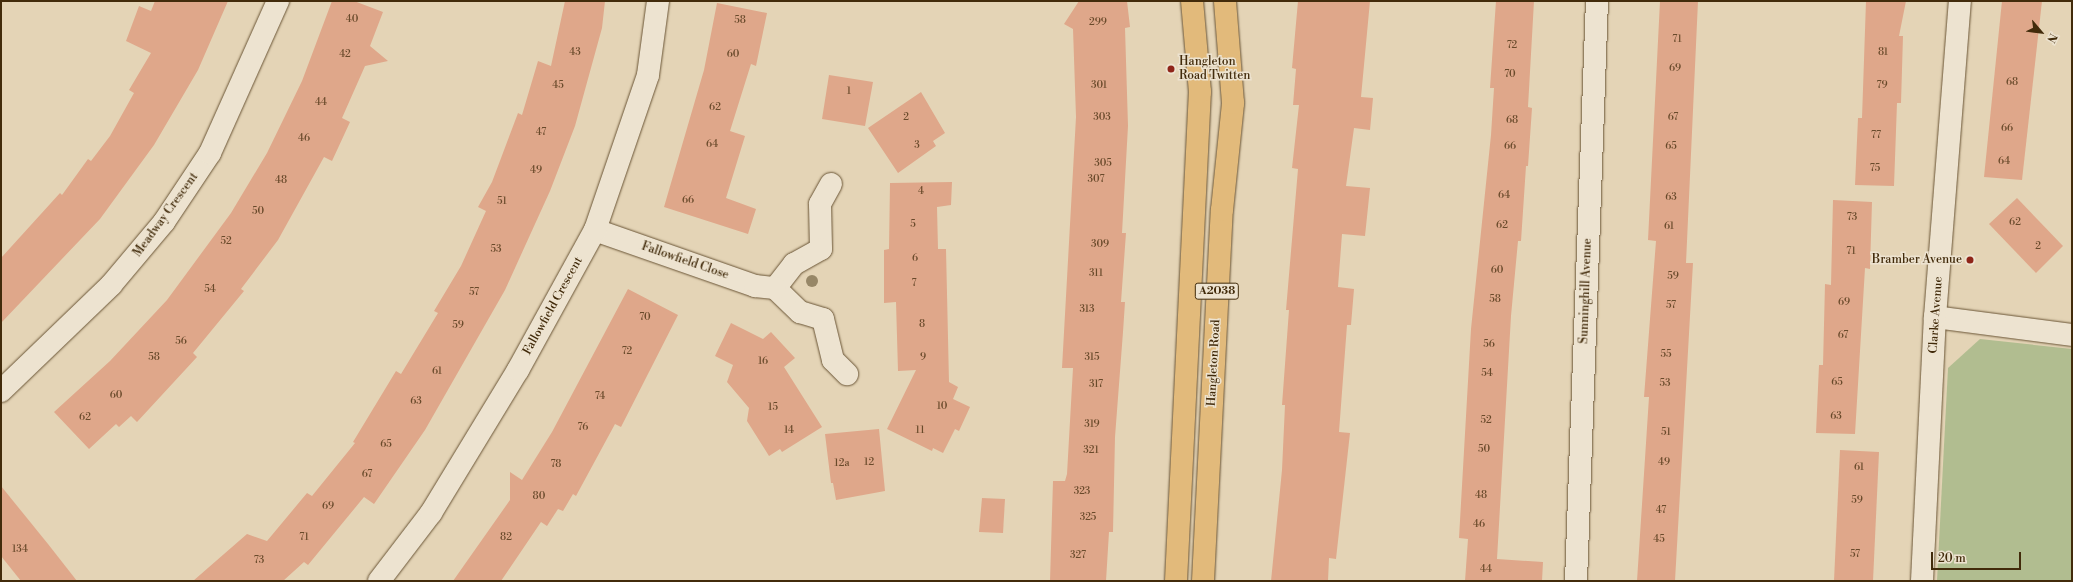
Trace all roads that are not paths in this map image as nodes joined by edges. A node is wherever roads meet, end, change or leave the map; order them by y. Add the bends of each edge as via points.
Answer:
1 (278, 1) edge
2 (658, 1) edge
3 (1192, 1) edge
4 (1225, 1) edge
5 (1597, 1) edge
6 (1960, 1) edge
7 (831, 184) dead end
8 (1194, 208) junction
9 (1222, 210) junction
10 (595, 230) junction
11 (776, 288) junction
12 (1936, 317) junction
13 (2072, 335) edge
14 (847, 374) dead end
15 (1, 391) edge
16 (379, 581) edge
17 (1176, 581) edge
18 (1203, 581) edge
19 (1576, 581) edge
20 (1922, 581) edge

1 - 15 street, Meadway Crescent via 249,71 210,153 164,222 111,285
2 - 10 street, Fallowfield Crescent via 648,75
3 - 8 main road, A2038 via 1200,92
4 - 9 main road, Hangleton Road / A2038 via 1233,103
5 - 19 street, Sunninghill Avenue
6 - 12 street, Clarke Avenue
7 - 11 street via 820,204 821,249 794,264
8 - 9 main road
8 - 17 main road, A2038
9 - 18 main road, Hangleton Road / A2038
10 - 11 street, Fallowfield Close via 755,286
10 - 16 street, Fallowfield Crescent via 518,370 432,513
11 - 14 street via 800,312 823,319 832,360
12 - 13 street
12 - 20 street, Clarke Avenue

